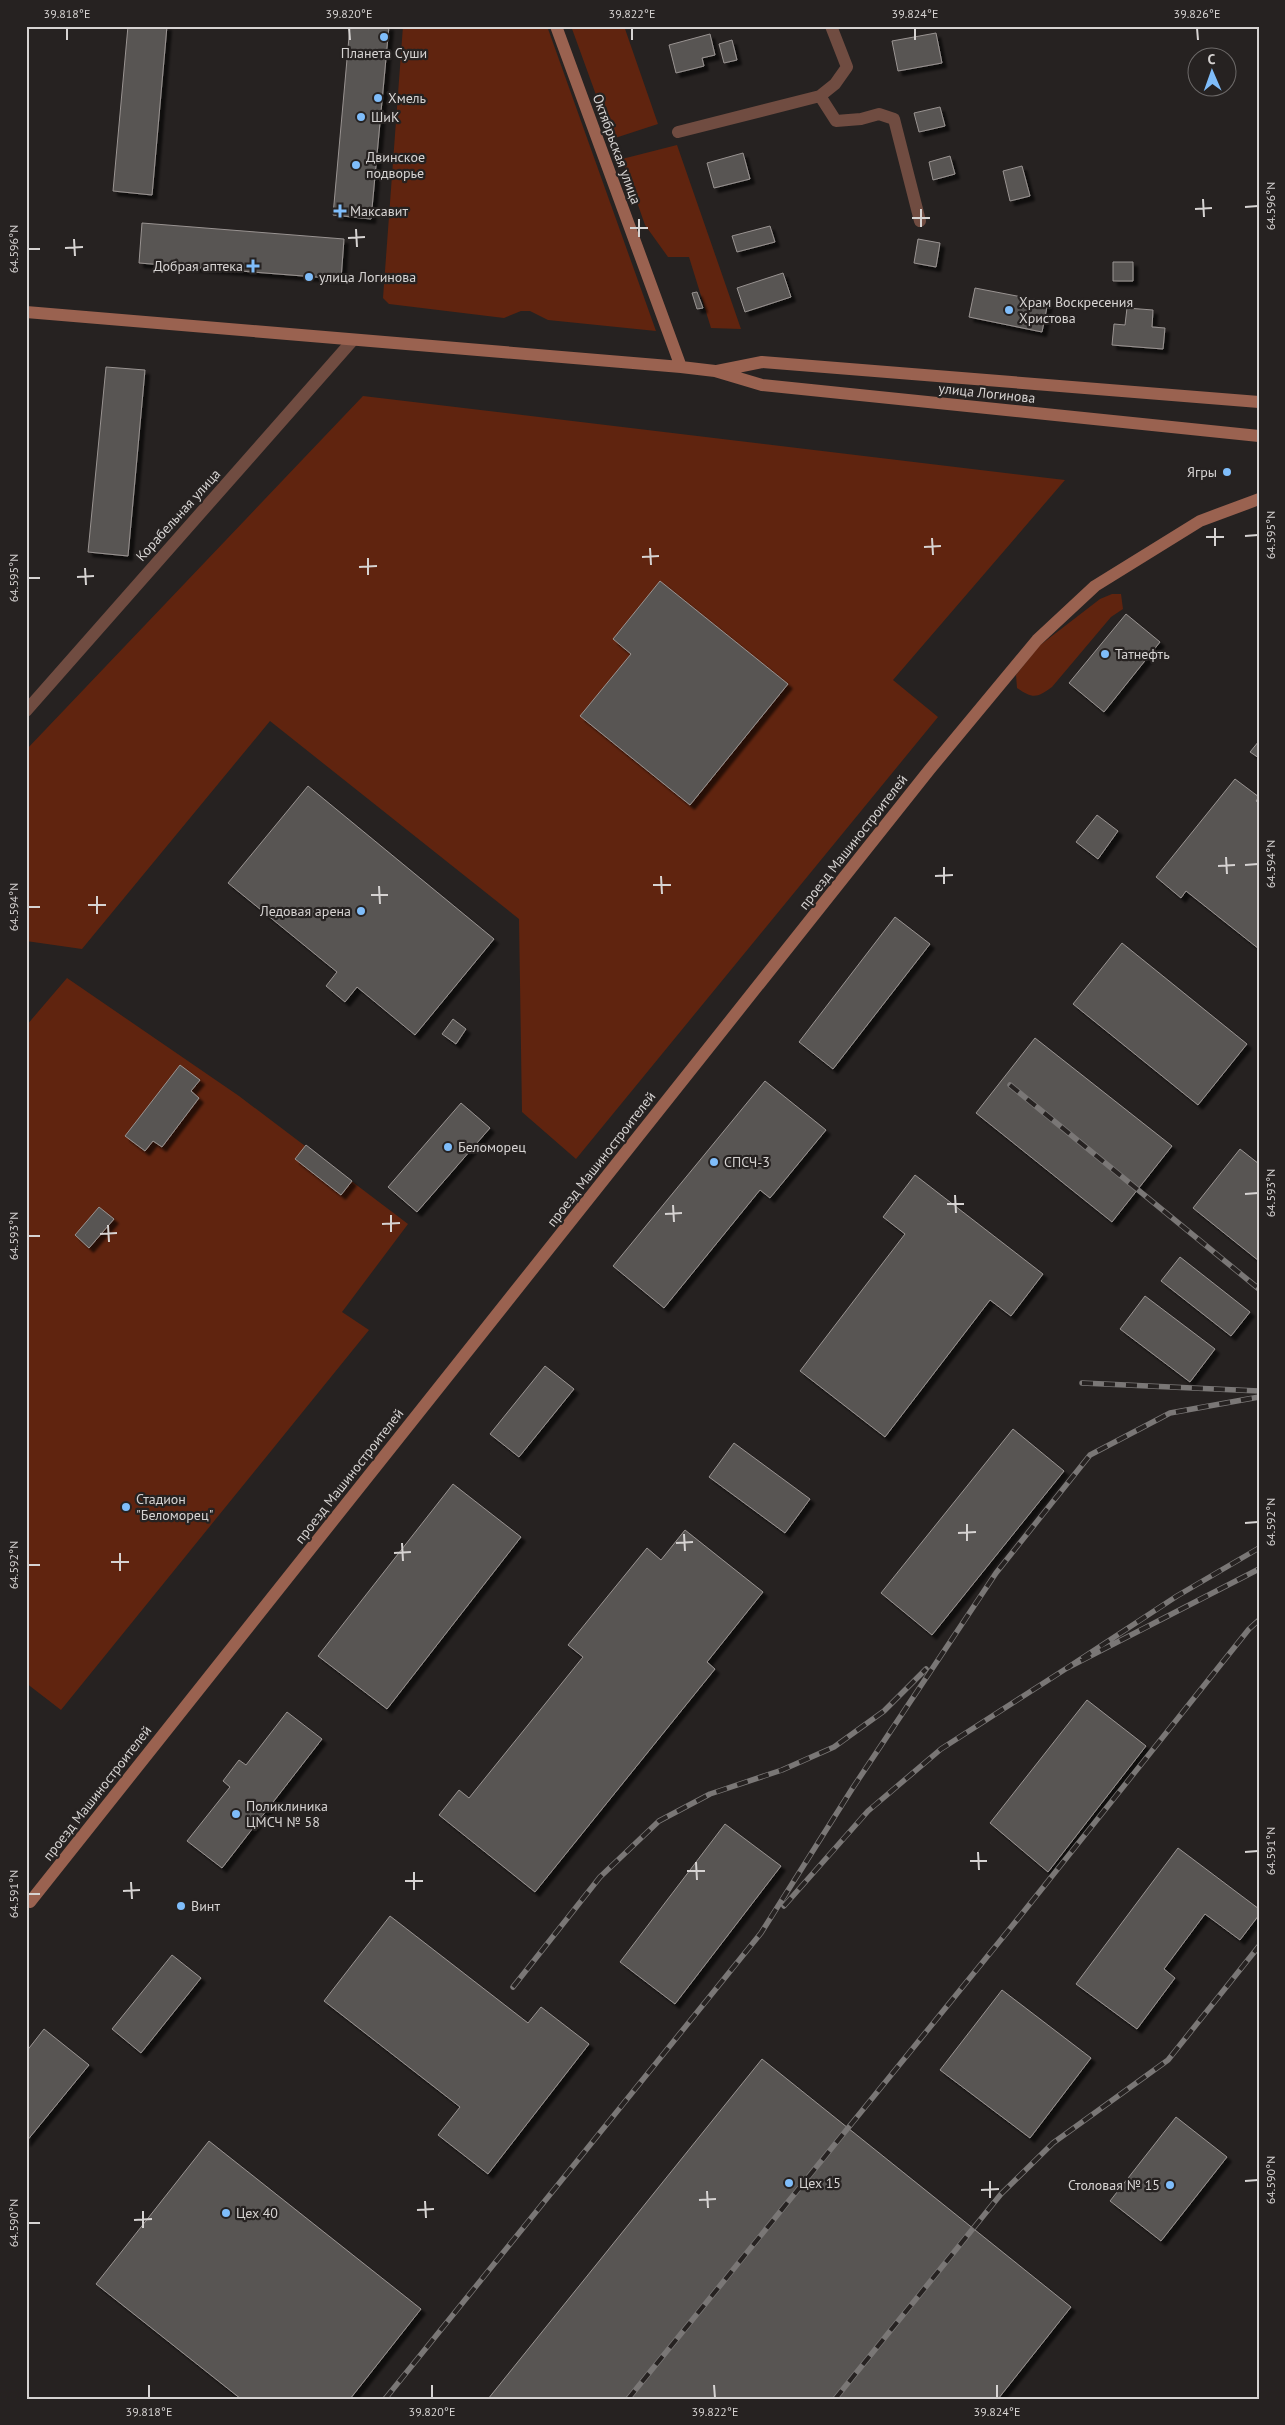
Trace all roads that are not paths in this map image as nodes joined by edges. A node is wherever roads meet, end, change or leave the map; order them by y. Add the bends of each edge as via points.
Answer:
1 (556, 26) edge
2 (831, 26) edge
3 (820, 96) junction
4 (678, 132) dead end
5 (920, 221) dead end
6 (26, 312) edge
7 (353, 340) junction
8 (681, 367) junction
9 (714, 371) junction
10 (1259, 402) edge
11 (1259, 436) edge
12 (1259, 499) edge
13 (26, 711) edge
14 (28, 1903) edge

1 - 8 main road, Октябрьская улица
2 - 3 street via 848,67
3 - 4 street
3 - 5 street via 836,121 861,120 879,114 894,119
6 - 7 main road, улица Логинова
7 - 8 main road, улица Логинова
7 - 13 street, Корабельная улица
8 - 9 main road, улица Логинова
9 - 10 main road, улица Логинова via 762,362
9 - 11 main road, улица Логинова via 762,385
12 - 14 main road, проезд Машиностроителей via 1200,520 1095,586 1037,640 930,769

